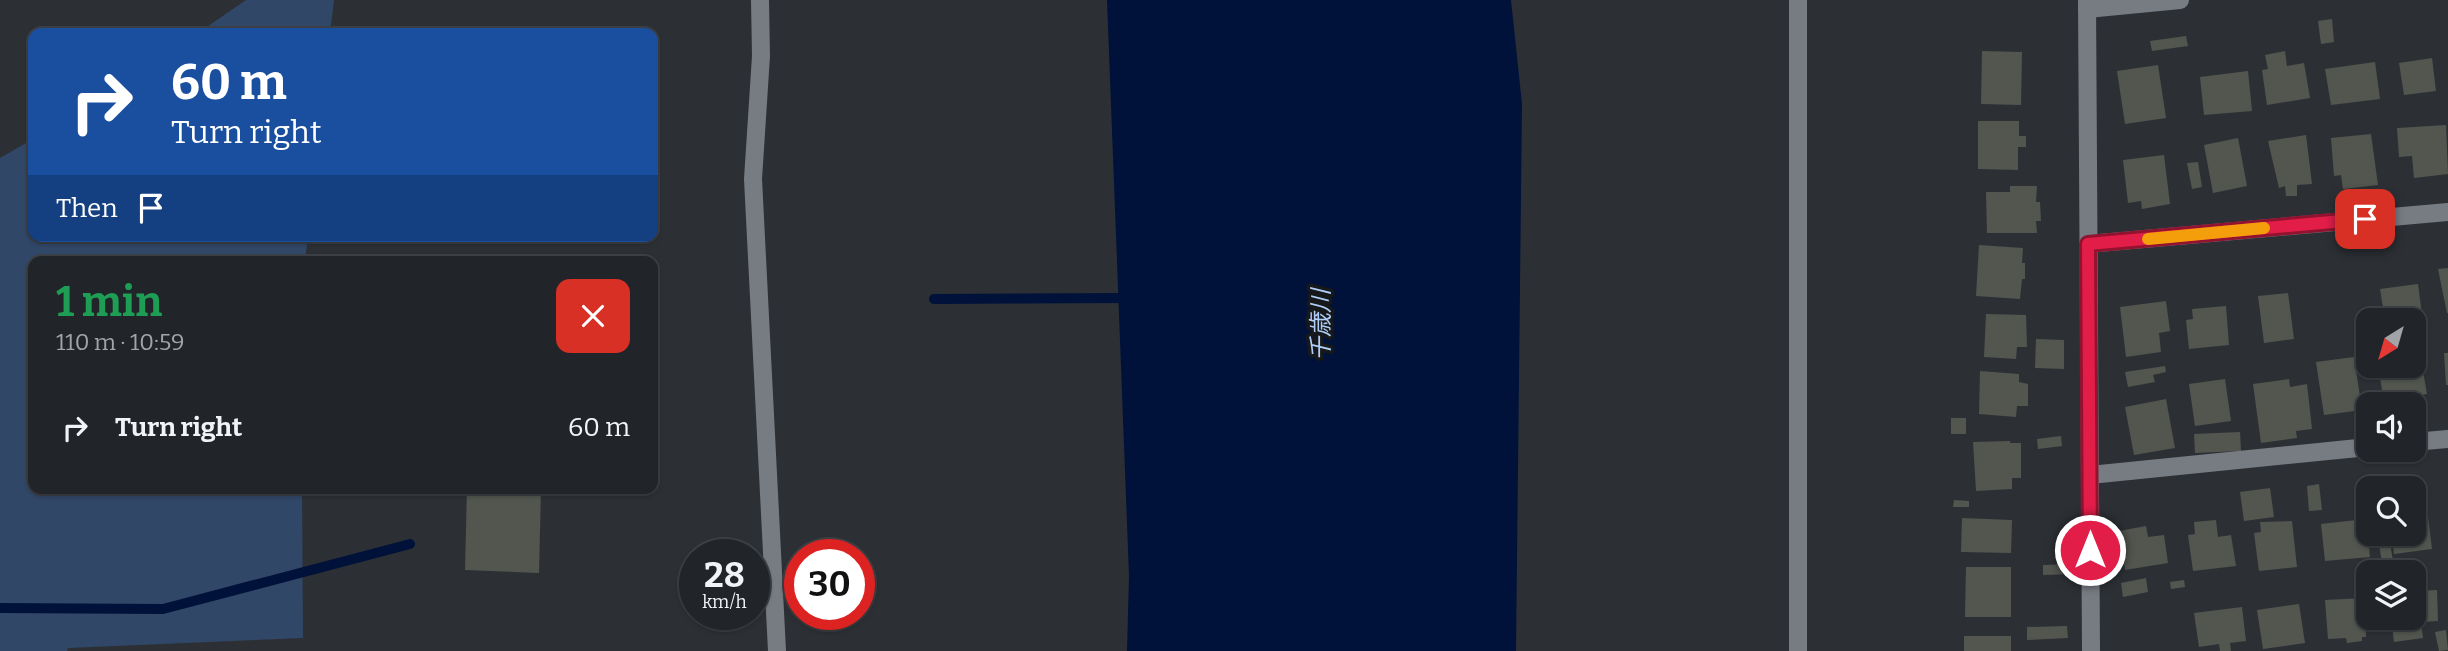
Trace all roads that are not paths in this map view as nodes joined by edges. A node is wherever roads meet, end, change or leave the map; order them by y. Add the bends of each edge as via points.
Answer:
1 (760, 0) edge
2 (1798, 0) edge
3 (2180, 0) edge
4 (2087, 4) edge
5 (2448, 212) edge
6 (2088, 244) junction
7 (2448, 439) edge
8 (2426, 441) edge
9 (2356, 448) edge
10 (2090, 475) junction
11 (777, 651) edge
12 (1798, 651) edge
13 (2091, 651) edge

1 - 11 street via 753,179
2 - 12 street
3 - 4 street
4 - 6 street
5 - 6 street
6 - 10 street
7 - 8 street
9 - 10 street
10 - 13 street

